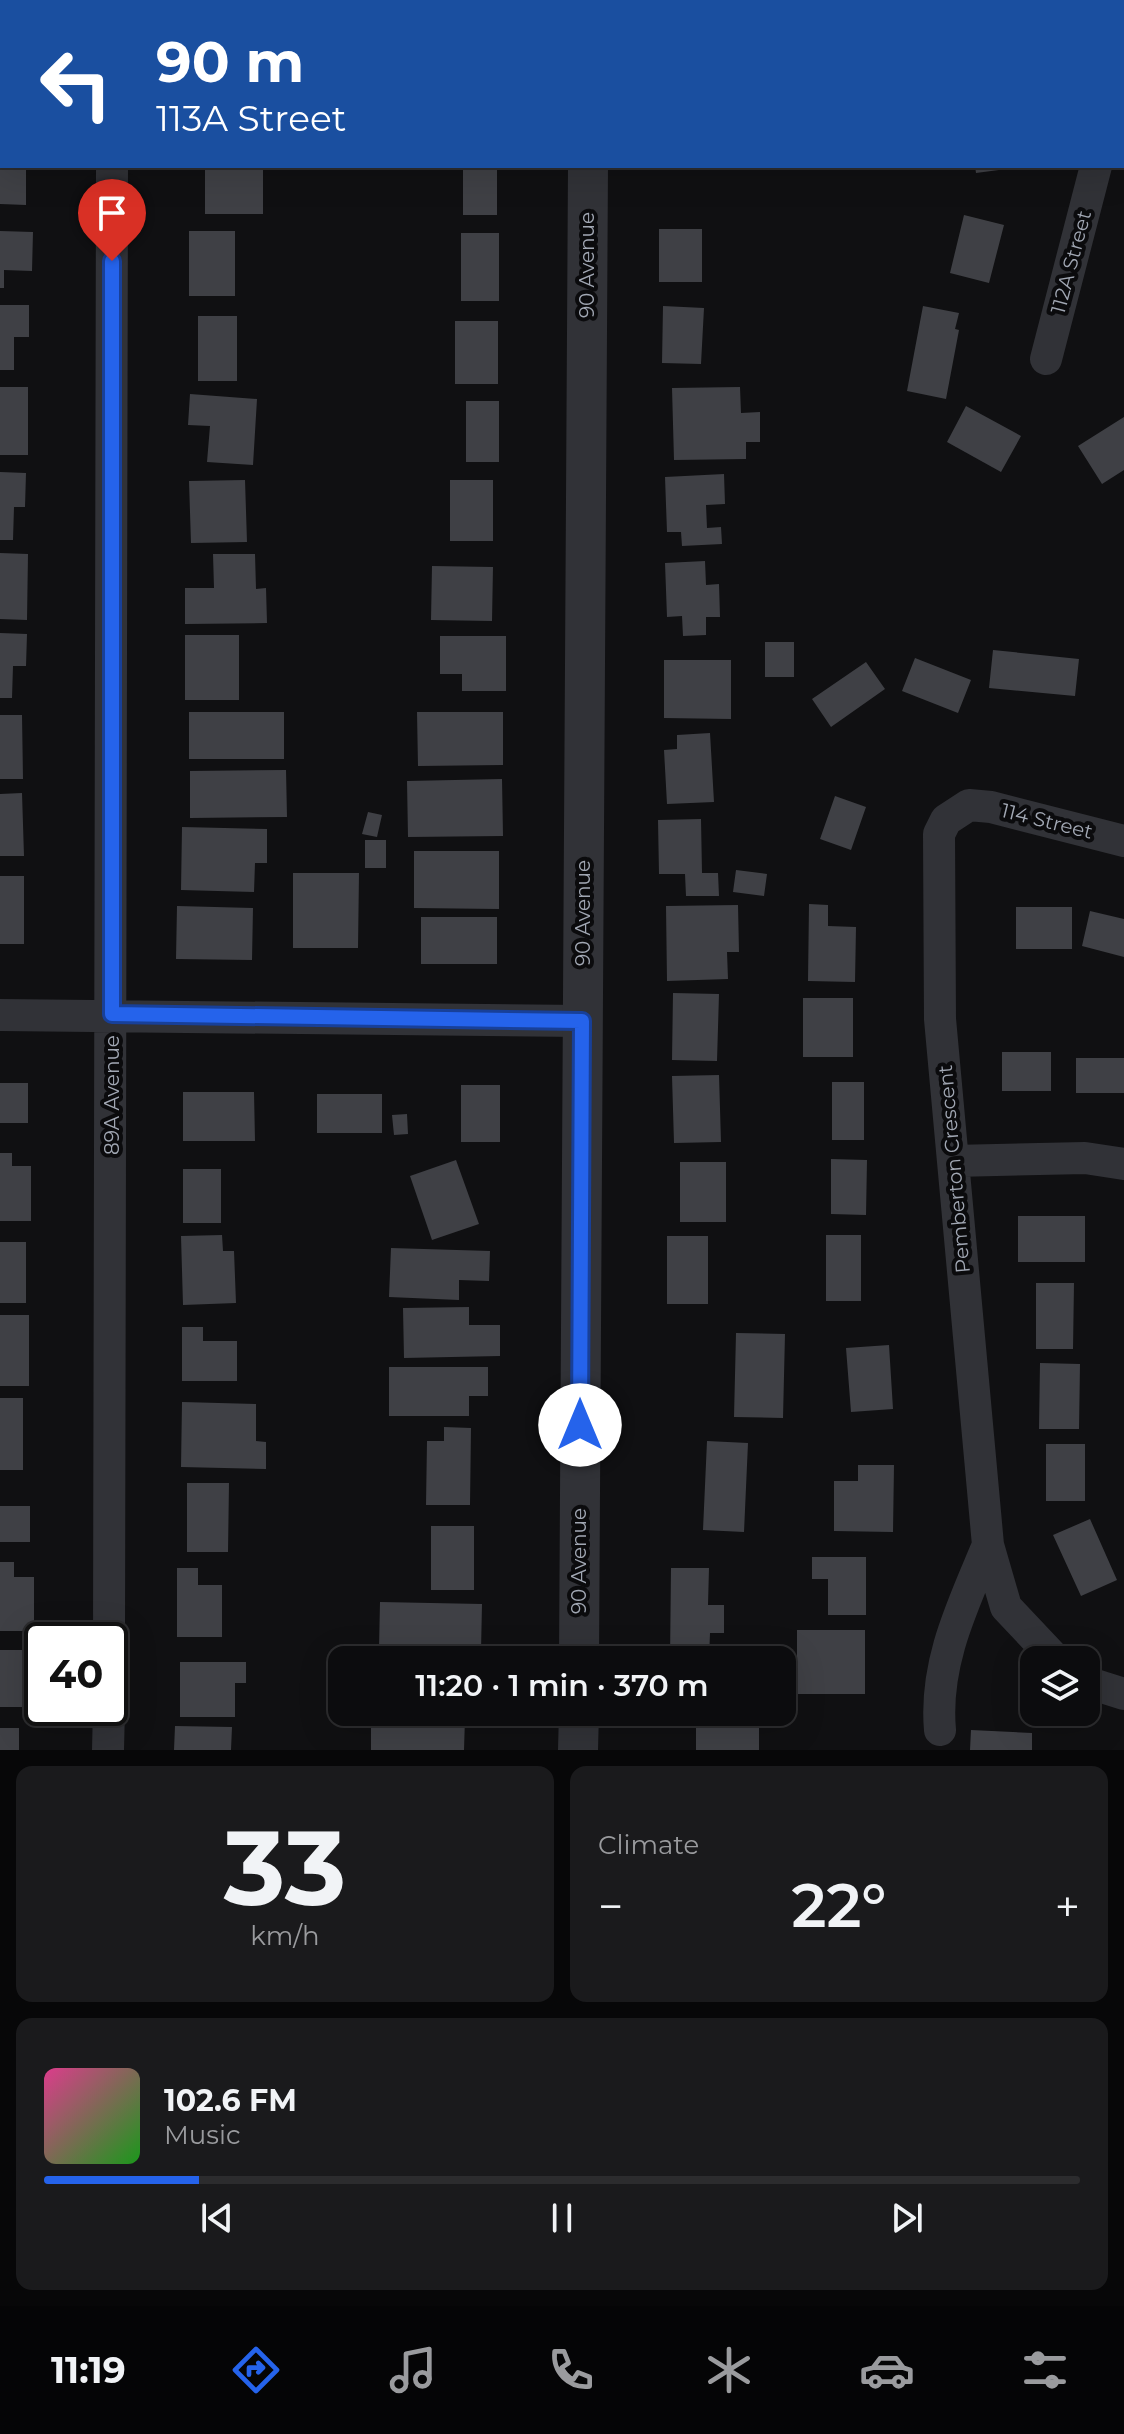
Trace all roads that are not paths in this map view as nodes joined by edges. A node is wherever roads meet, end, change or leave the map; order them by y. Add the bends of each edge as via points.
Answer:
1 (112, 168) edge
2 (588, 168) edge
3 (1095, 168) edge
4 (1046, 359) dead end
5 (969, 805) joint
6 (1124, 841) edge
7 (112, 1014) junction
8 (0, 1015) edge
9 (582, 1021) junction
10 (953, 1161) junction
11 (1124, 1164) edge
12 (988, 1545) junction
13 (109, 1622) edge
14 (579, 1646) edge
15 (1043, 1646) edge
16 (1100, 1686) edge
17 (1124, 1694) edge
18 (109, 1726) edge
19 (579, 1726) edge
20 (940, 1730) dead end
21 (108, 1750) edge
22 (578, 1750) edge

1 - 7 street, 89A Avenue
2 - 9 street, 90 Avenue
3 - 4 street, 112A Street
5 - 6 street, 114 Street
5 - 10 street, Pemberton Crescent via 946,820 939,834 940,1019
7 - 8 street
7 - 9 street
7 - 13 street, 89A Avenue
9 - 14 street, 90 Avenue
10 - 11 street via 1085,1158
10 - 12 street, Pemberton Crescent
12 - 15 street, Pemberton Crescent via 1006,1607
12 - 20 street, Pemberton Crescent via 947,1642
16 - 17 street
18 - 21 street
19 - 22 street

